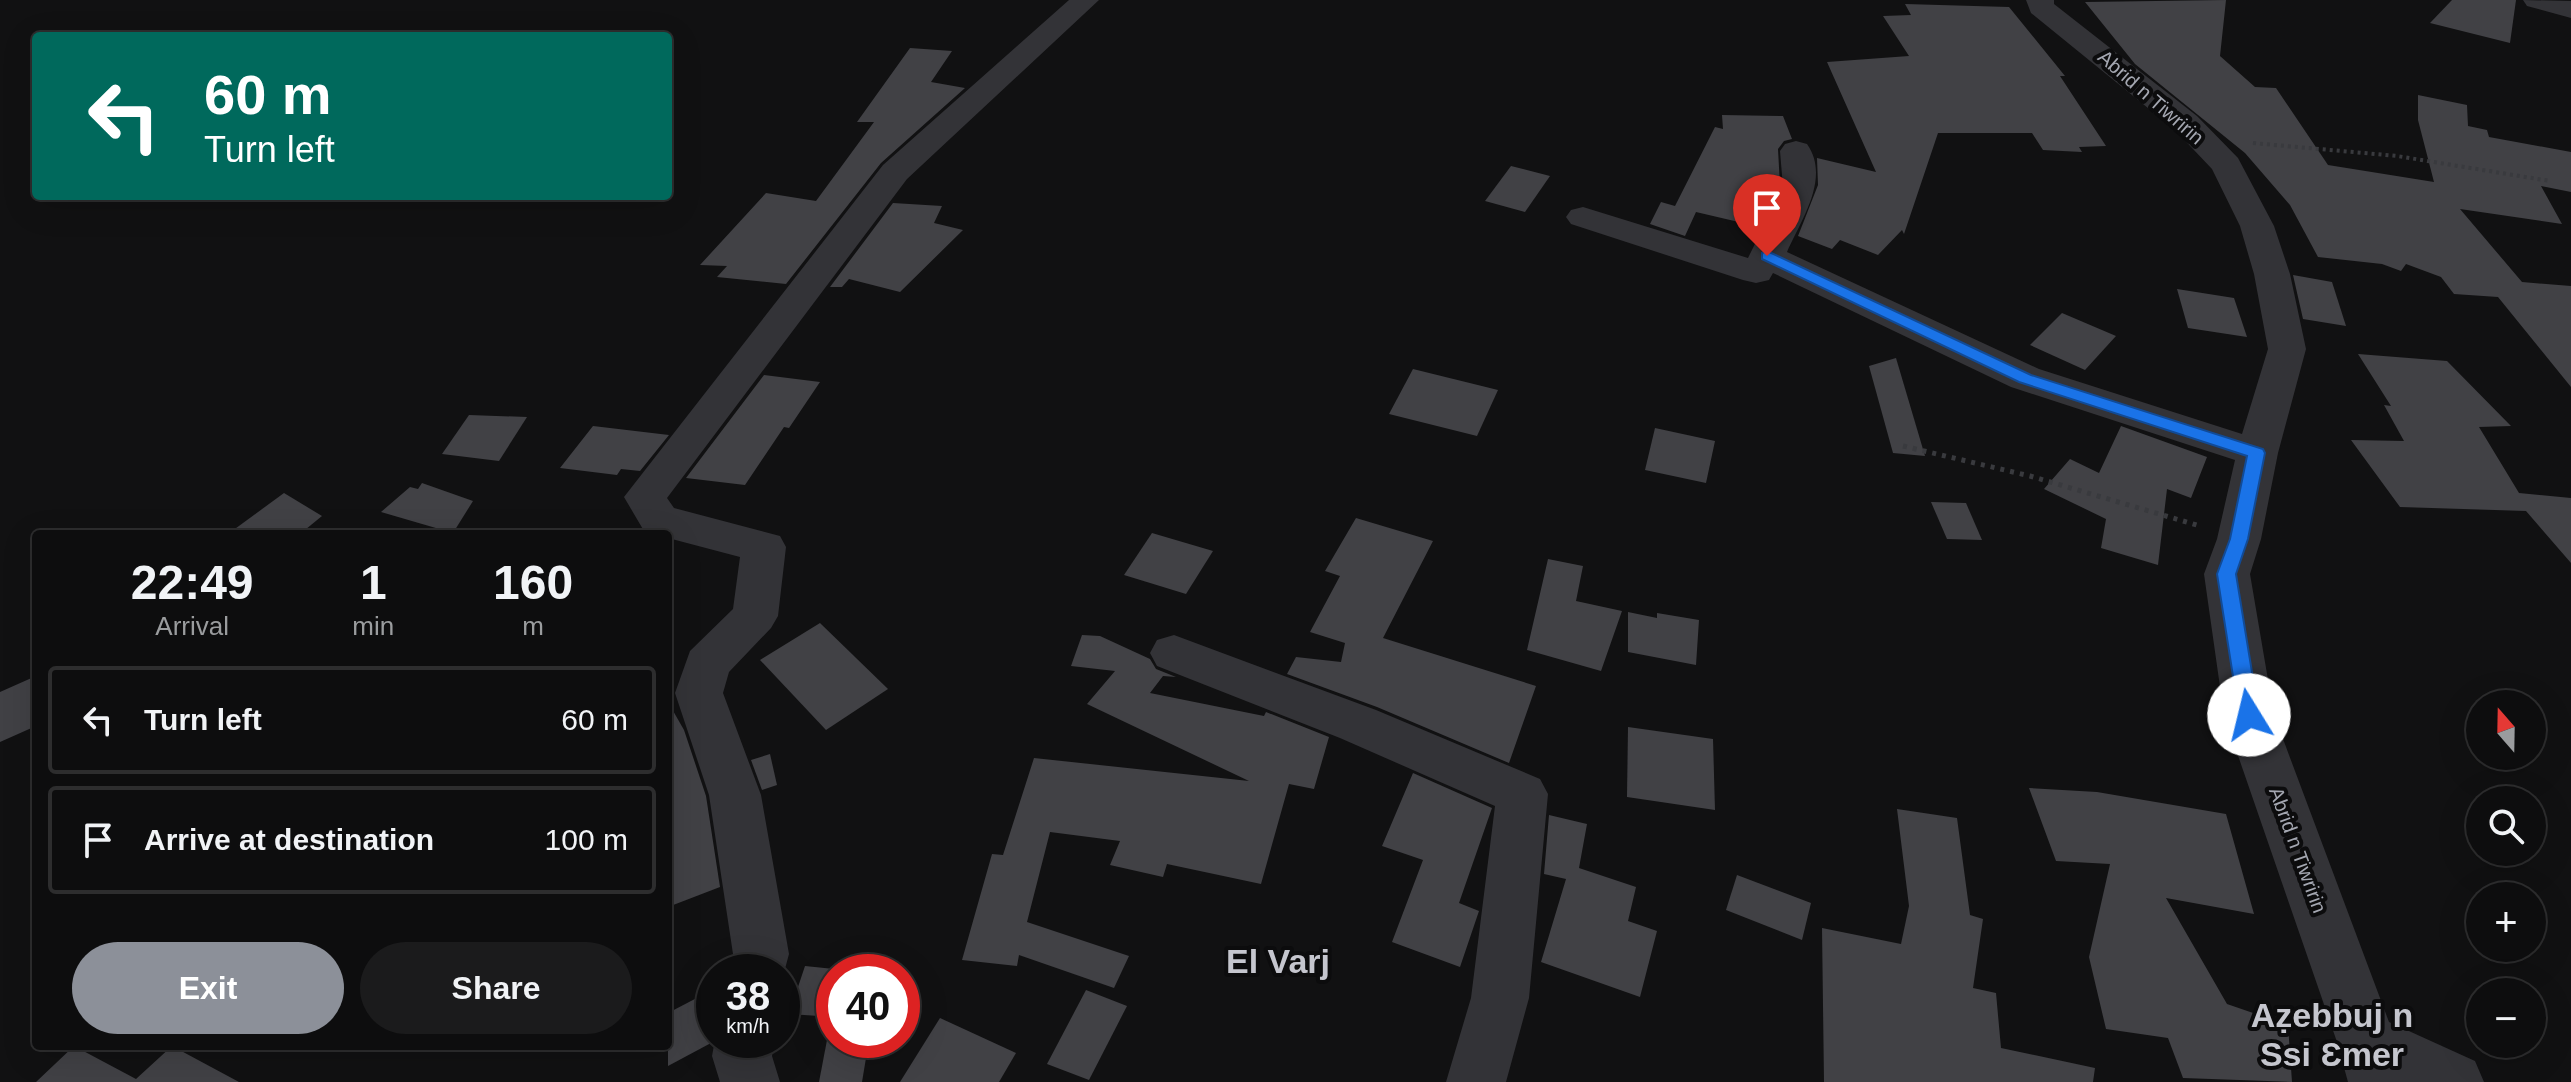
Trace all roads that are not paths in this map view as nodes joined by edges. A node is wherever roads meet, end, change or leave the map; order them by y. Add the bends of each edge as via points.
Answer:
1 (1085, 0) edge
2 (2040, 0) edge
3 (2537, 0) edge
4 (2571, 10) edge
5 (1796, 151) dead end
6 (1583, 217) dead end
7 (1767, 256) junction
8 (2257, 453) junction
9 (1174, 653) dead end
10 (761, 954) edge
11 (743, 1058) edge
12 (2372, 1062) edge
13 (750, 1082) edge
14 (1476, 1082) edge
15 (2454, 1082) edge

1 - 10 street via 895,172 645,497 659,520 764,547 755,616 707,664 699,693 735,795
2 - 8 street, Abrid n Tiwririn via 2041,7 2204,141 2226,165 2257,226 2287,349
3 - 4 street
5 - 7 street via 1800,187
6 - 7 street via 1756,272
7 - 8 street via 2025,378
8 - 12 street, Abrid n Tiwririn via 2227,574 2249,715
9 - 14 street via 1522,794 1500,998
11 - 13 street
12 - 15 street

